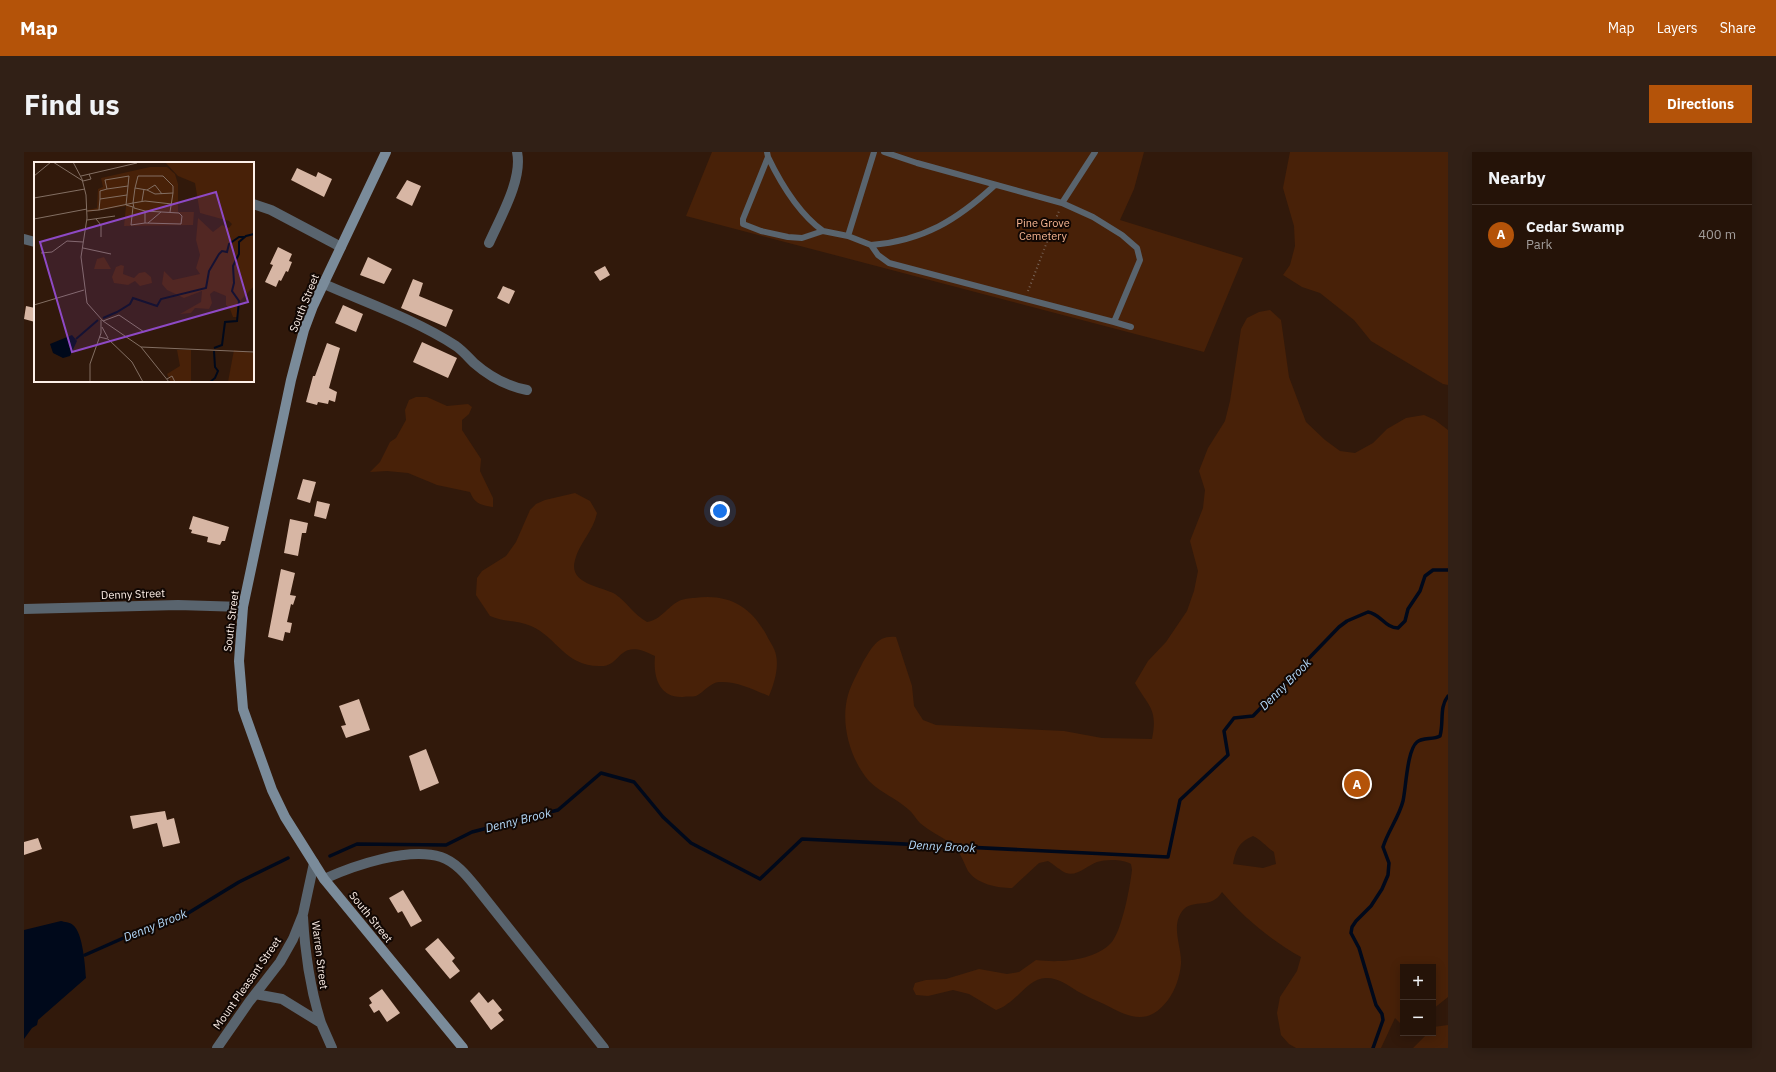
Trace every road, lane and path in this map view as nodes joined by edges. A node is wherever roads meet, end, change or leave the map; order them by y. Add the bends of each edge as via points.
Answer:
1 (386, 152) edge
2 (517, 152) edge
3 (874, 152) edge
4 (884, 152) edge
5 (1095, 152) edge
6 (768, 154) edge
7 (995, 185) junction
8 (1062, 203) junction
9 (254, 204) edge
10 (823, 231) junction
11 (848, 236) junction
12 (24, 239) edge
13 (34, 242) edge
14 (489, 243) dead end
15 (871, 245) junction
16 (341, 247) junction
17 (324, 284) junction
18 (1025, 298) junction
19 (1114, 322) junction
20 (1131, 327) dead end
21 (527, 390) dead end
22 (243, 607) junction
23 (24, 609) edge
24 (314, 863) junction
25 (324, 879) junction
26 (303, 914) junction
27 (255, 994) junction
28 (321, 1023) junction
29 (217, 1048) edge
30 (332, 1048) edge
31 (463, 1048) edge
32 (604, 1048) edge

1 - 16 main road, South Street
2 - 14 street via 517,174
3 - 11 lane
4 - 7 lane
5 - 8 lane
6 - 10 lane via 781,183 812,223
6 - 10 lane via 743,224 788,237 802,238
7 - 8 lane
7 - 15 lane via 960,215 937,228 891,243
8 - 18 path
8 - 19 lane via 1094,216 1137,248 1140,260
9 - 16 street via 271,210
10 - 11 lane
11 - 15 lane
12 - 13 street
15 - 18 lane via 878,255 889,263
16 - 17 main road, South Street
17 - 21 street via 438,337 457,347 485,373 509,386
17 - 22 main road, South Street via 313,306 297,355
18 - 19 lane
19 - 20 lane
22 - 23 street, Denny Street via 178,605
22 - 24 main road, South Street via 238,661 243,709 284,817
24 - 25 main road, South Street
24 - 26 street, Mount Pleasant Street
25 - 31 main road, South Street
25 - 32 street via 382,859 413,855 442,858 454,864 464,872
26 - 27 street, Mount Pleasant Street via 280,962
26 - 28 street, Warren Street via 307,964
27 - 28 street via 282,999
27 - 29 street, Mount Pleasant Street
28 - 30 street, Warren Street

